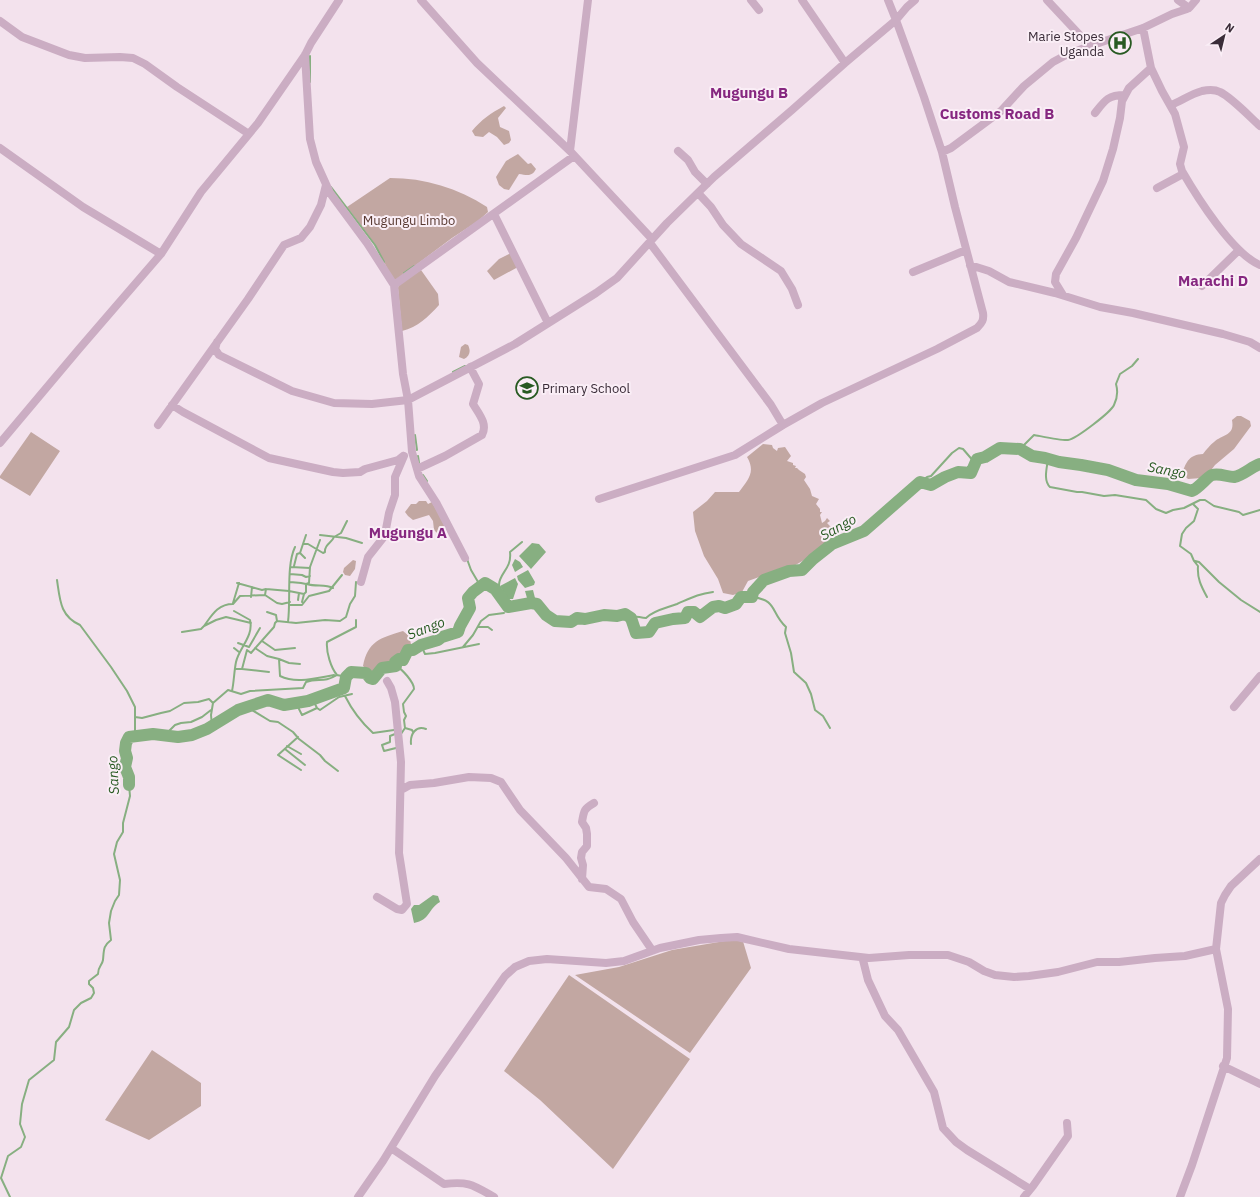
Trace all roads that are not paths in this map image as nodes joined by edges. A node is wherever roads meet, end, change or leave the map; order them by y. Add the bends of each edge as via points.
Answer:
1 (339, 0) edge
2 (420, 0) edge
3 (588, 0) edge
4 (751, 0) edge
5 (802, 0) edge
6 (888, 0) edge
7 (915, 0) edge
8 (1047, 0) edge
9 (1178, 0) edge
10 (1196, 0) edge
11 (1189, 8) junction
12 (759, 10) dead end
13 (896, 20) junction
14 (0, 21) edge
15 (1143, 28) junction
16 (1090, 46) junction
17 (305, 55) junction
18 (845, 63) junction
19 (1151, 68) junction
20 (1125, 95) junction
21 (1171, 105) junction
22 (1094, 113) dead end
23 (1260, 126) edge
24 (249, 134) junction
25 (0, 148) edge
26 (678, 151) dead end
27 (942, 152) junction
28 (572, 154) junction
29 (1183, 174) junction
30 (707, 184) junction
31 (326, 185) junction
32 (1157, 188) dead end
33 (698, 193) junction
34 (494, 214) junction
35 (651, 241) junction
36 (966, 250) junction
37 (1238, 250) junction
38 (160, 254) junction
39 (970, 265) junction
40 (1260, 265) edge
41 (913, 272) dead end
42 (394, 285) junction
43 (1202, 286) dead end
44 (1063, 295) junction
45 (798, 305) dead end
46 (548, 324) junction
47 (217, 342) junction
48 (1260, 348) edge
49 (219, 355) junction
50 (205, 358) junction
51 (470, 367) junction
52 (408, 400) junction
53 (172, 405) junction
54 (158, 425) dead end
55 (783, 425) junction
56 (0, 443) edge
57 (412, 452) junction
58 (403, 456) junction
59 (417, 469) junction
60 (599, 499) dead end
61 (465, 558) dead end
62 (361, 582) dead end
63 (1260, 676) edge
64 (387, 681) dead end
65 (1234, 707) dead end
66 (401, 779) junction
67 (410, 785) junction
68 (401, 790) junction
69 (594, 803) dead end
70 (1260, 859) edge
71 (582, 879) junction
72 (377, 897) dead end
73 (1216, 949) junction
74 (652, 950) junction
75 (863, 960) dead end
76 (1223, 1066) junction
77 (1260, 1084) edge
78 (1067, 1123) dead end
79 (391, 1148) junction
80 (1030, 1189) junction
81 (358, 1197) edge
82 (494, 1197) edge
83 (1024, 1197) edge
84 (1180, 1197) edge

1 - 17 street
2 - 28 street via 477,63
3 - 28 street
4 - 12 street
5 - 18 street
6 - 13 street
7 - 13 street
8 - 16 street
9 - 11 street
10 - 11 street
11 - 15 street
13 - 18 street
13 - 27 street
14 - 24 street via 22,37 69,55 85,58 133,58
15 - 16 street
15 - 19 street
16 - 27 street via 1053,62 1024,86 1001,111
17 - 24 street
17 - 31 street via 310,140
18 - 30 street
19 - 20 street
19 - 21 street
20 - 22 street via 1113,95
20 - 44 street via 1103,181 1056,274 1055,282
21 - 23 street via 1194,94 1212,90 1228,97
21 - 29 street via 1184,147 1180,164
24 - 38 street via 201,192
25 - 38 street via 83,207
26 - 30 street
27 - 36 street
28 - 34 street
28 - 35 street
29 - 32 street
29 - 37 street via 1209,215
30 - 33 street
31 - 42 street
31 - 47 street via 321,205 310,227 301,238 284,246
33 - 35 street
33 - 45 street via 741,244 781,271
34 - 42 street
34 - 46 street
35 - 46 street via 617,278
35 - 55 street
36 - 39 street
36 - 41 street
37 - 40 street
37 - 43 street
38 - 56 street
39 - 44 street via 989,271 1009,282
39 - 55 street via 984,318 977,328 822,402
42 - 52 street
44 - 48 street via 1100,307 1223,334 1250,342
46 - 51 street
47 - 49 street via 215,349
47 - 50 street
49 - 50 street
49 - 52 street via 292,391 334,403 372,404
50 - 53 street
51 - 52 street
51 - 59 street via 479,384 473,404 485,424 482,435
52 - 57 street
53 - 54 street
53 - 58 street via 269,458 291,464 343,473 360,472 398,460
55 - 60 street via 734,455
57 - 58 street
57 - 59 street
58 - 62 street via 395,477 395,495 388,513 386,529 383,538 368,557
59 - 61 street
63 - 65 street
64 - 66 street via 395,702
66 - 67 street
66 - 68 street
67 - 68 street
67 - 71 street via 469,777 491,778 501,782 520,810 566,858
68 - 72 street via 399,853 407,904 402,910 396,909
69 - 71 street via 586,808 582,822 587,834 587,846 581,858
70 - 73 street via 1225,894 1221,903
71 - 74 street via 588,887 606,889 621,899
73 - 74 street via 1185,956 1097,962 1058,972 1014,977 984,971 969,962 948,955 869,958 789,949 737,938 699,940
73 - 76 street via 1228,1009 1227,1058
74 - 79 street via 624,961 606,963 547,959 529,961 515,967 505,976 435,1076
75 - 80 street via 868,980 885,1016 898,1030 934,1092 943,1128 967,1150
76 - 77 street
76 - 84 street
78 - 80 street via 1068,1136
79 - 81 street
79 - 82 street via 444,1184 470,1184
80 - 83 street

